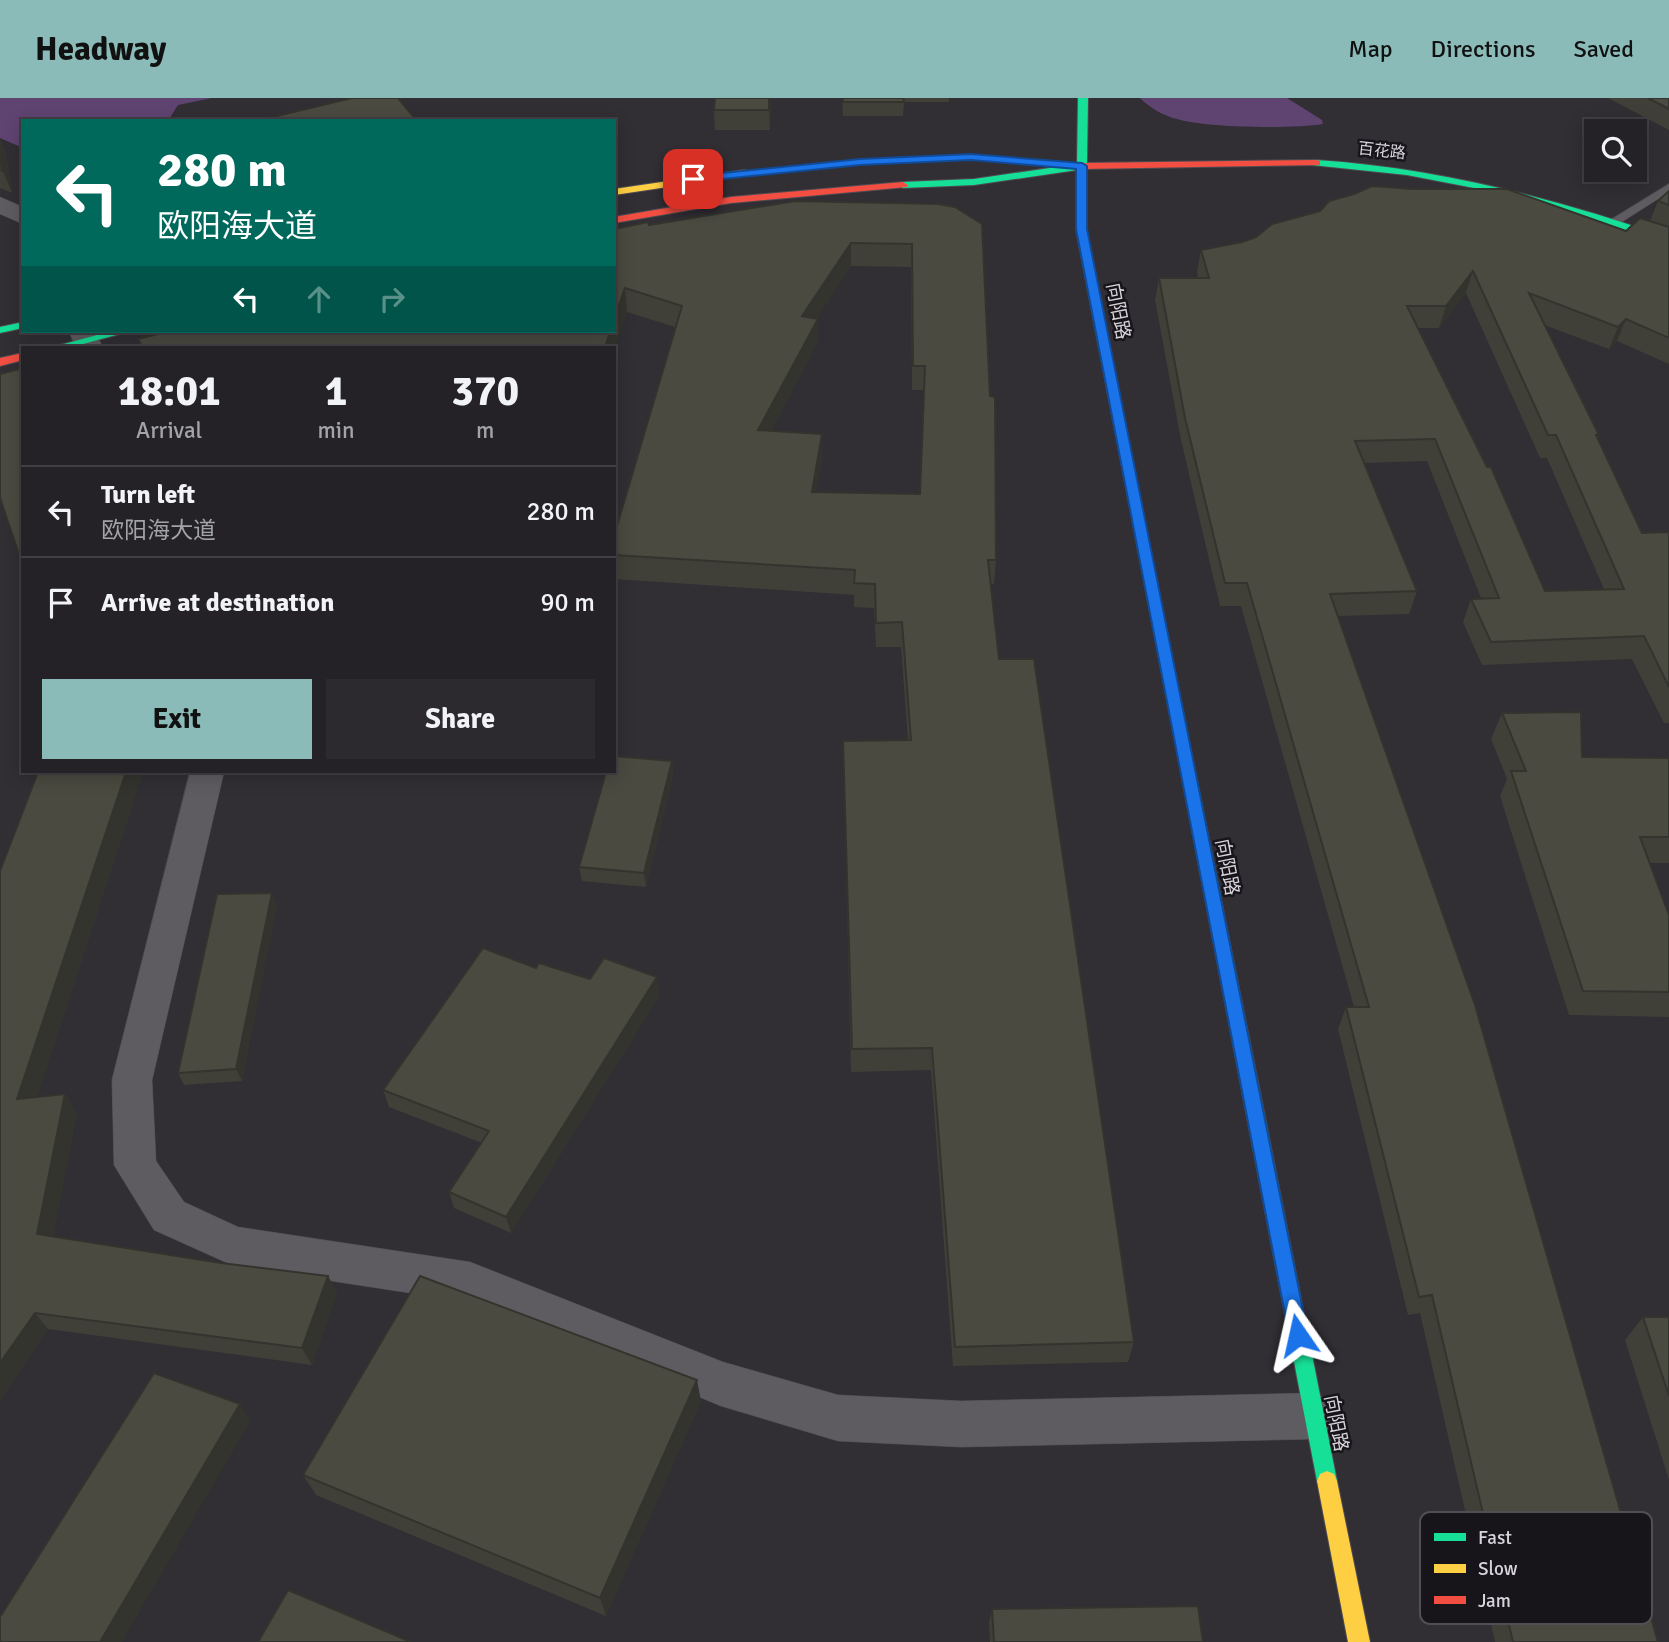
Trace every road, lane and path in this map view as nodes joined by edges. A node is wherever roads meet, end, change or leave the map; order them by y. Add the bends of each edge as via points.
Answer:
1 (1083, 98) edge
2 (1013, 160) dead end
3 (1082, 166) junction
4 (758, 171) dead end
5 (1669, 187) edge
6 (616, 192) edge
7 (0, 204) edge
8 (21, 216) edge
9 (616, 219) edge
10 (1613, 222) junction
11 (1669, 242) edge
12 (21, 325) edge
13 (0, 330) edge
14 (116, 333) edge
15 (86, 340) edge
16 (63, 346) edge
17 (21, 357) edge
18 (0, 362) edge
19 (207, 773) edge
20 (1314, 1416) junction
21 (1359, 1642) edge

1 - 3 main road, 向阳路
2 - 3 main road
3 - 9 main road via 974,182 731,200
3 - 10 main road, 百花路 via 1297,162 1379,167 1501,188
3 - 20 main road, 向阳路 via 1081,229
4 - 6 main road
5 - 10 lane
7 - 8 street
10 - 11 main road, 百花路
12 - 13 main road
14 - 15 main road
15 - 16 main road
17 - 18 main road
19 - 20 street via 132,1080 135,1165 169,1216 234,1246 470,1283 721,1384 838,1418 961,1424
20 - 21 main road, 向阳路

